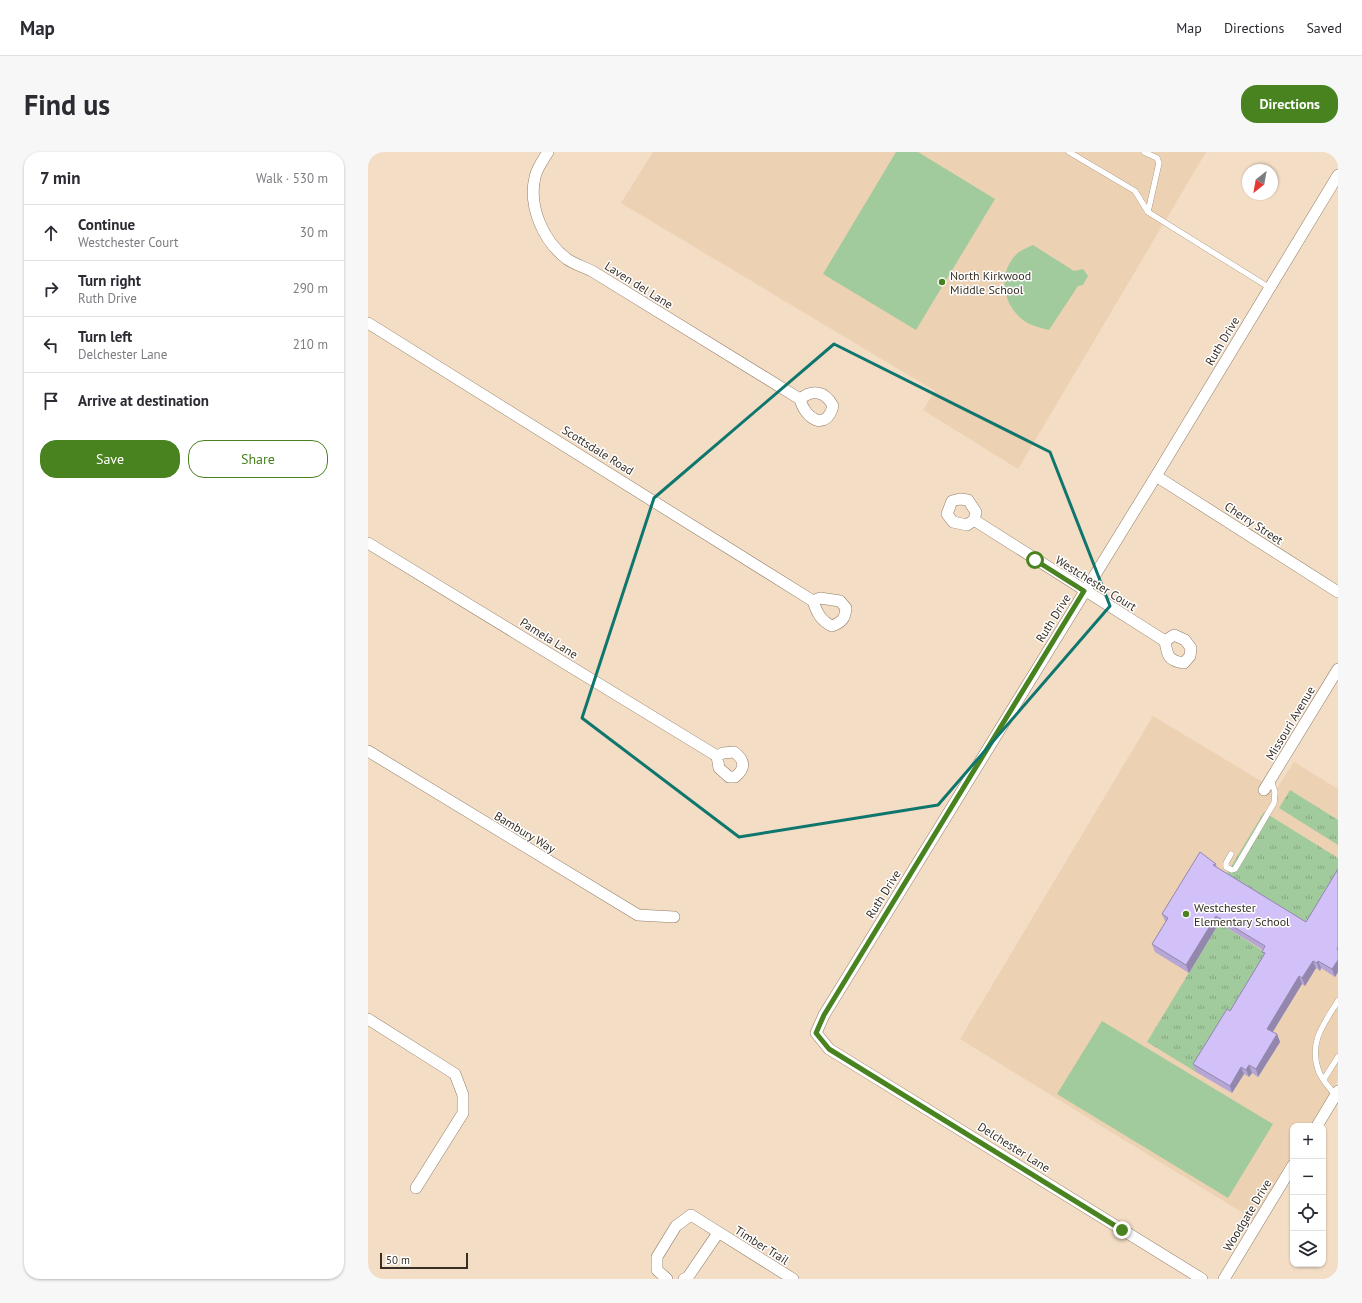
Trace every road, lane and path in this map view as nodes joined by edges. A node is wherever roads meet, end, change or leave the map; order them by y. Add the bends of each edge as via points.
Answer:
1 (548, 152) edge
2 (1068, 152) edge
3 (1144, 152) edge
4 (1338, 175) edge
5 (1148, 212) junction
6 (1270, 288) junction
7 (368, 323) edge
8 (800, 399) dead end
9 (1156, 476) junction
10 (974, 520) dead end
11 (368, 542) edge
12 (1084, 591) junction
13 (1338, 592) edge
14 (813, 601) dead end
15 (1165, 641) dead end
16 (1338, 670) edge
17 (368, 751) edge
18 (717, 756) dead end
19 (1271, 779) junction
20 (1264, 790) dead end
21 (1231, 854) dead end
22 (674, 917) dead end
23 (1338, 1001) edge
24 (368, 1019) edge
25 (816, 1033) joint
26 (1338, 1057) edge
27 (1324, 1080) junction
28 (1337, 1093) edge
29 (1319, 1123) edge
30 (1290, 1170) edge
31 (416, 1188) dead end
32 (718, 1233) junction
33 (667, 1279) edge
34 (684, 1279) edge
35 (793, 1279) edge
36 (1202, 1279) edge
37 (1224, 1279) edge

1 - 8 street, Laven del Lane via 535,176 534,203 539,225 566,259 592,271
2 - 5 lane via 1135,191
3 - 5 lane via 1156,158 1159,163
4 - 6 street, Ruth Drive
5 - 6 lane
6 - 9 street, Ruth Drive
7 - 14 street, Scottsdale Road
9 - 12 street, Ruth Drive
9 - 13 street, Cherry Street
10 - 12 street, Westchester Court
11 - 18 street, Pamela Lane
12 - 15 street, Westchester Court
12 - 25 street, Ruth Drive via 824,1015
16 - 19 street, Missouri Avenue
17 - 22 street, Bambury Way via 638,915
19 - 20 street, Missouri Avenue
19 - 21 lane via 1275,792 1274,803 1235,869 1232,870 1226,867
23 - 27 lane via 1318,1034 1315,1048 1319,1073
24 - 31 street via 455,1074 463,1095 463,1113
25 - 36 street, Delchester Lane via 829,1049
26 - 27 lane
27 - 28 lane
28 - 29 street
30 - 37 street, Woodgate Drive
32 - 33 street, Timber Trail via 691,1215 676,1226 657,1257 657,1270
32 - 34 street, Timber Trail via 688,1277
32 - 35 street, Timber Trail

